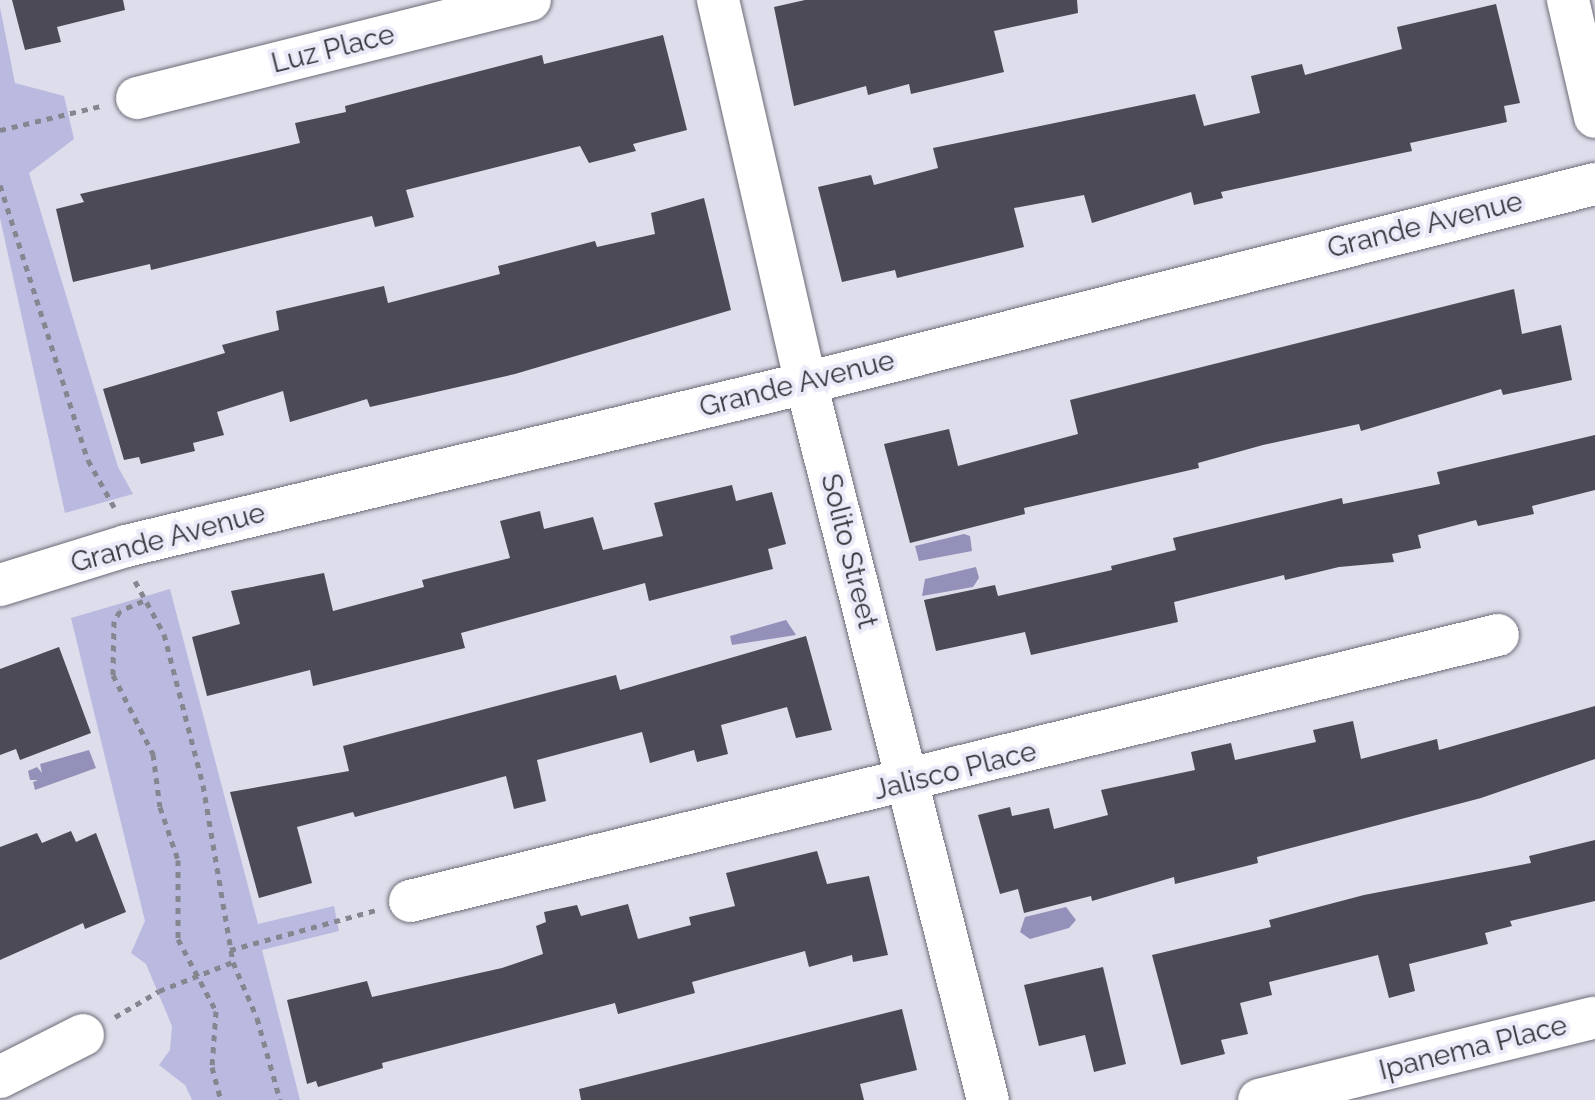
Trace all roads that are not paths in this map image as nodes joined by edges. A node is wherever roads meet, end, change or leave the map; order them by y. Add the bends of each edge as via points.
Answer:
1 (530, 0) edge
2 (718, 0) edge
3 (1568, 0) edge
4 (137, 98) road end
5 (1595, 117) edge
6 (1595, 184) edge
7 (806, 383) junction
8 (0, 585) edge
9 (1498, 635) dead end
10 (908, 783) junction
11 (410, 901) road end
12 (1594, 1018) edge
13 (83, 1035) road end
14 (0, 1077) edge
15 (988, 1100) edge
16 (1259, 1100) edge

1 - 4 street, Luz Place
2 - 7 street, Solito Street
3 - 5 street
6 - 7 street, Grande Avenue
7 - 8 street, Grande Avenue via 126,546
7 - 10 street, Solito Street
9 - 10 street, Jalisco Place
10 - 11 street, Jalisco Place
10 - 15 street, Solito Street
12 - 16 street, Ipanema Place
13 - 14 street

